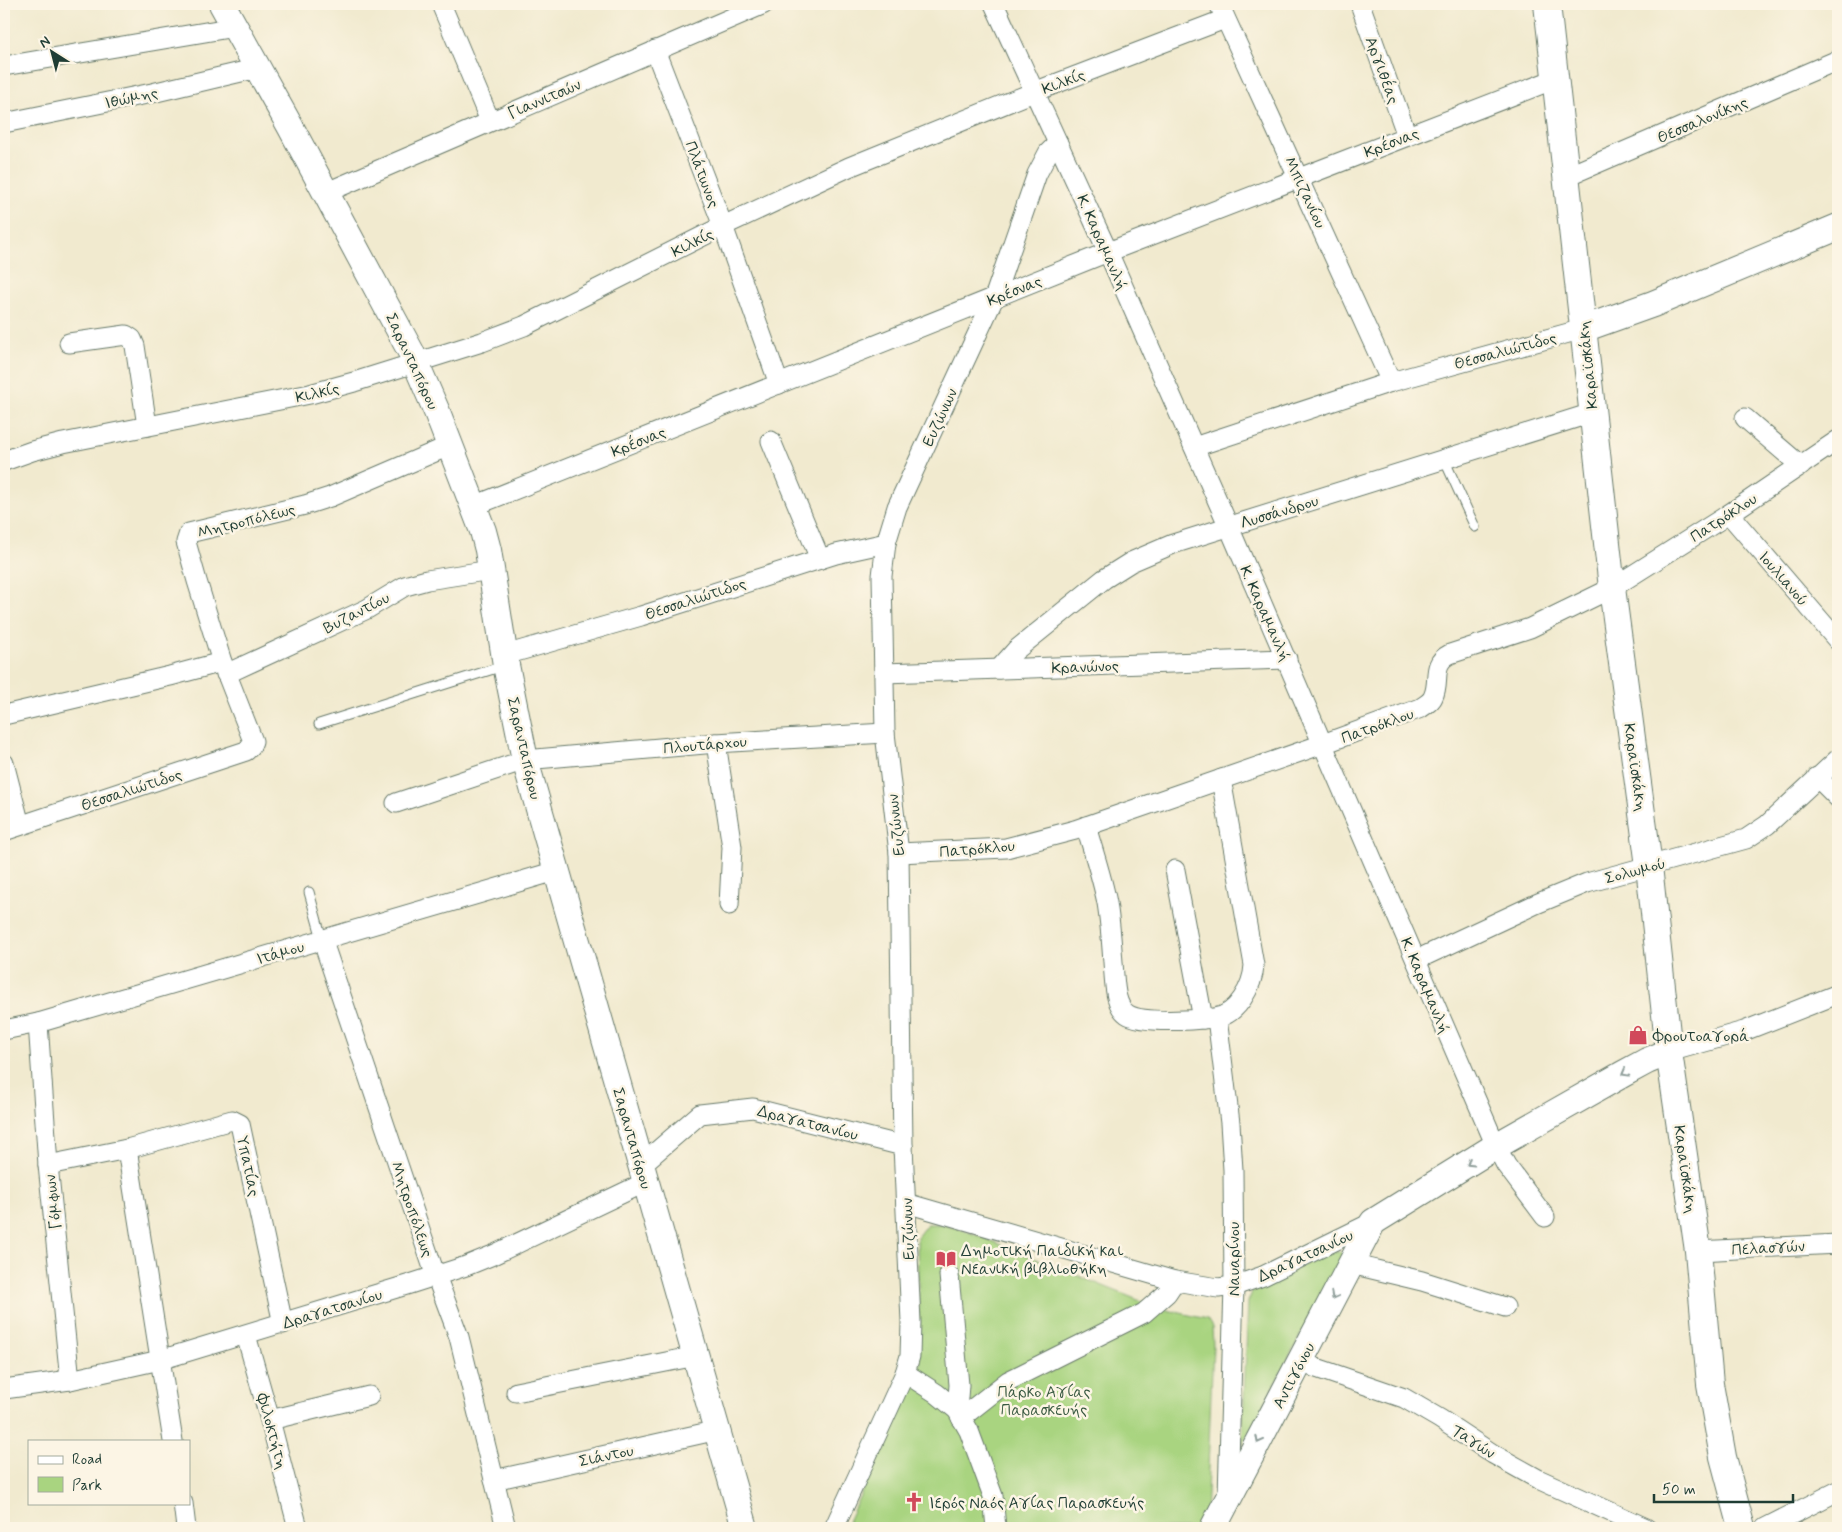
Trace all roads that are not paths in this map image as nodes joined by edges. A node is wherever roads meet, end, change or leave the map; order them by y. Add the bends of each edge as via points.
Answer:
1 (222, 4) edge
2 (440, 4) edge
3 (761, 4) edge
4 (994, 4) edge
5 (1360, 4) edge
6 (1547, 4) edge
7 (1222, 11) edge
8 (235, 28) junction
9 (655, 50) junction
10 (1838, 60) edge
11 (4, 66) edge
12 (258, 68) junction
13 (1555, 80) junction
14 (1034, 92) junction
15 (490, 121) junction
16 (4, 123) edge
17 (1407, 136) junction
18 (1058, 143) junction
19 (1299, 177) junction
20 (1566, 177) junction
21 (325, 193) junction
22 (723, 226) junction
23 (1838, 227) edge
24 (1108, 252) junction
25 (994, 298) junction
26 (1583, 329) junction
27 (69, 343) dead end
28 (416, 362) junction
29 (1391, 382) junction
30 (779, 384) junction
31 (1592, 413) junction
32 (1745, 418) dead end
33 (147, 426) junction
34 (1838, 440) edge
35 (771, 441) dead end
36 (451, 445) junction
37 (1194, 447) junction
38 (1444, 459) junction
39 (4, 461) edge
40 (1801, 466) junction
41 (474, 506) junction
42 (1729, 514) junction
43 (1229, 527) junction
44 (1475, 527) dead end
45 (886, 543) junction
46 (820, 559) junction
47 (491, 570) junction
48 (1612, 588) junction
49 (1838, 641) edge
50 (1287, 659) junction
51 (505, 660) junction
52 (224, 668) junction
53 (999, 669) junction
54 (884, 673) junction
55 (4, 715) edge
56 (319, 724) dead end
57 (885, 733) junction
58 (253, 741) joint
59 (716, 743) junction
60 (1323, 744) junction
61 (1838, 759) edge
62 (526, 760) junction
63 (4, 763) edge
64 (1817, 777) junction
65 (1222, 779) junction
66 (1838, 798) edge
67 (396, 802) dead end
68 (1086, 826) junction
69 (12, 828) edge
70 (899, 853) junction
71 (1649, 866) junction
72 (1175, 870) dead end
73 (556, 871) junction
74 (309, 892) dead end
75 (729, 905) dead end
76 (322, 939) junction
77 (1416, 960) junction
78 (1838, 994) edge
79 (1210, 1019) junction
80 (38, 1023) junction
81 (4, 1030) edge
82 (1669, 1052) junction
83 (903, 1146) junction
84 (1496, 1146) junction
85 (127, 1149) junction
86 (48, 1165) junction
87 (643, 1174) junction
88 (906, 1202) junction
89 (1545, 1217) dead end
90 (1373, 1222) junction
91 (1838, 1244) edge
92 (1698, 1251) junction
93 (1351, 1264) junction
94 (949, 1275) dead end
95 (436, 1276) junction
96 (1175, 1281) junction
97 (1234, 1286) junction
98 (1504, 1307) dead end
99 (283, 1324) junction
100 (246, 1335) junction
101 (696, 1356) junction
102 (160, 1360) junction
103 (1299, 1362) junction
104 (905, 1373) junction
105 (70, 1380) junction
106 (4, 1389) edge
107 (516, 1392) dead end
108 (369, 1396) dead end
109 (959, 1414) junction
110 (270, 1420) junction
111 (718, 1430) junction
112 (173, 1440) edge
113 (494, 1480) junction
114 (1838, 1491) edge
115 (1228, 1500) junction
116 (183, 1504) edge
117 (186, 1528) edge
118 (298, 1528) edge
119 (506, 1528) edge
120 (746, 1528) edge
121 (834, 1528) edge
122 (996, 1528) edge
123 (1213, 1528) edge
124 (1646, 1528) edge
125 (1742, 1528) edge
126 (1765, 1528) edge

1 - 8 main road, Σαρανταπόρου
2 - 15 street
3 - 9 street, Γιαννιτσών
4 - 14 street, Κ. Καραμανλή
5 - 17 street, Αργιθέας
6 - 13 main road, Καραϊσκάκη
7 - 14 street, Κιλκίς
7 - 19 street, Μπιζανίου
8 - 11 street
8 - 12 main road, Σαρανταπόρου
9 - 15 street, Γιαννιτσών
9 - 22 street, Πλάτωνος
10 - 20 street, Θεσσαλονίκης
12 - 16 street, Ιθώμης
12 - 21 main road, Σαρανταπόρου
13 - 17 street, Κρέσνας
13 - 20 main road, Καραϊσκάκη
14 - 18 street, Κ. Καραμανλή
14 - 22 street, Κιλκίς via 848,167
15 - 21 street, Γιαννιτσών
17 - 19 street, Κρέσνας
18 - 24 street, Κ. Καραμανλή
18 - 25 street, Ευζώνων via 1048,153 1037,174
19 - 24 street, Κρέσνας
19 - 29 street, Μπιζανίου
20 - 26 main road, Καραϊσκάκη
21 - 28 main road, Σαρανταπόρου
22 - 28 street, Κιλκίς via 524,326
22 - 30 street, Πλάτωνος
23 - 26 main road, Θεσσαλιώτιδος via 1653,304
24 - 25 street, Κρέσνας
24 - 37 street, Κ. Καραμανλή
25 - 30 street, Κρέσνας
25 - 45 street, Ευζώνων via 897,506
26 - 29 street, Θεσσαλιώτιδος
26 - 31 main road, Καραϊσκάκη
27 - 33 street via 126,335 132,340
28 - 33 street, Κιλκίς via 310,394
28 - 36 main road, Σαρανταπόρου
29 - 37 street, Θεσσαλιώτιδος
30 - 41 street, Κρέσνας
31 - 38 street, Λυσσάνδρου
31 - 48 main road, Καραϊσκάκη
32 - 40 street
33 - 39 street, Κιλκίς via 32,451
34 - 40 street, Πατρόκλου
35 - 46 street
36 - 41 main road, Σαρανταπόρου
36 - 52 street, Μητροπόλεως via 330,497 190,533 186,542
37 - 43 street, Κ. Καραμανλή
38 - 43 street, Λυσσάνδρου
38 - 44 lane
40 - 42 street, Πατρόκλου
41 - 47 main road, Σαρανταπόρου via 486,541
42 - 48 street, Πατρόκλου
42 - 49 street, Ιουλιανού
43 - 50 street, Κ. Καραμανλή
43 - 53 street, Λυσσάνδρου via 1165,547 1117,570 1016,650
45 - 46 street, Θεσσαλιώτιδος
45 - 54 street, Ευζώνων via 882,576
46 - 51 street, Θεσσαλιώτιδος
47 - 51 main road, Σαρανταπόρου
47 - 52 street, Βυζαντίου via 406,586 367,609
48 - 60 street, Πατρόκλου via 1530,628 1450,654 1438,664 1433,696 1421,708
48 - 71 main road, Καραϊσκάκη
50 - 53 street, Κρανώνος
50 - 60 street, Κ. Καραμανλή
51 - 56 lane, Θεσσαλιώτιδος
51 - 62 main road, Σαρανταπόρου
52 - 55 street, Βυζαντίου via 170,676
52 - 58 street, Μητροπόλεως
53 - 54 street, Κρανώνος
54 - 57 street, Ευζώνων
57 - 59 street, Πλουτάρχου
57 - 70 street, Ευζώνων
58 - 69 street, Θεσσαλιώτιδος via 246,751
59 - 62 street, Πλουτάρχου
59 - 75 street via 732,847
60 - 65 street, Πατρόκλου
60 - 77 street, Κ. Καραμανλή
61 - 64 street, Σολωμού
62 - 67 street, Πλουτάρχου
62 - 73 main road, Σαρανταπόρου
63 - 69 street
64 - 66 street
64 - 71 street, Σολωμού via 1746,839
65 - 68 street, Πατρόκλου
65 - 79 street via 1254,964 1250,984 1238,1003 1226,1015
68 - 70 street, Πατρόκλου via 1006,848
68 - 79 street via 1107,902 1121,1008 1132,1016 1149,1020
70 - 83 street, Ευζώνων
71 - 77 street, Σολωμού via 1587,883
71 - 82 main road, Καραϊσκάκη
72 - 79 street, Ναυαρίνου
73 - 76 street, Ιτάμου
73 - 87 main road, Σαρανταπόρου
74 - 76 lane, Μητροπόλεως
76 - 80 street, Ιτάμου
76 - 95 street, Μητροπόλεως
77 - 84 street, Κ. Καραμανλή
78 - 82 street via 1744,1031
79 - 97 street, Ναυαρίνου via 1230,1123
80 - 81 street, Ιτάμου
80 - 86 street, Γόμφων
82 -> 84 main road, Δραγατσανίου via 1623,1074
82 - 92 main road, Καραϊσκάκη
83 - 87 street, Δραγατσανίου via 752,1108 700,1114
83 - 88 street, Ευζώνων
84 - 89 street, Κ. Καραμανλή via 1506,1165
84 -> 90 main road, Δραγατσανίου
85 - 86 street, Υπατίας
85 - 99 street, Υπατίας via 232,1120 240,1124
85 - 102 street
86 - 105 street, Γόμφων
87 - 95 street, Δραγατσανίου via 516,1245
87 - 101 main road, Σαρανταπόρου
88 - 96 street, Δραγατσανίου
88 - 104 street, Ευζώνων via 911,1322 910,1356
90 - 93 main road, Αντιγόνου
90 - 97 street, Δραγατσανίου via 1263,1276
91 - 92 street, Πελασγών
92 - 125 main road, Καραϊσκάκη via 1710,1384 1723,1457
93 - 98 street via 1422,1281
93 -> 103 main road, Αντιγόνου
94 - 109 street
95 - 99 street, Δραγατσανίου
95 - 113 street, Μητροπόλεως via 459,1337
96 - 97 street, Δραγατσανίου via 1218,1288
96 - 109 street via 1168,1293 1144,1313 1008,1381
97 - 115 street, Ναυαρίνου
99 - 100 street, Δραγατσανίου
100 - 102 street, Δραγατσανίου
100 - 110 street, Φιλοκτήτη
101 - 107 street
101 - 111 main road, Σαρανταπόρου
102 - 105 street, Δραγατσανίου
102 - 112 street
103 -> 115 main road, Αντιγόνου
103 - 124 street, Ταγών via 1404,1398 1538,1479
104 - 109 street via 936,1393
104 - 121 street, Ευζώνων
105 - 106 street, Δραγατσανίου
108 - 110 street
109 - 122 street via 981,1460 993,1496
110 - 118 street, Φιλοκτήτη
111 - 113 street, Σιάντου
111 - 120 main road, Σαρανταπόρου
113 - 119 street, Μητροπόλεως
114 - 126 street
115 - 123 main road, Αντιγόνου
116 - 117 street

